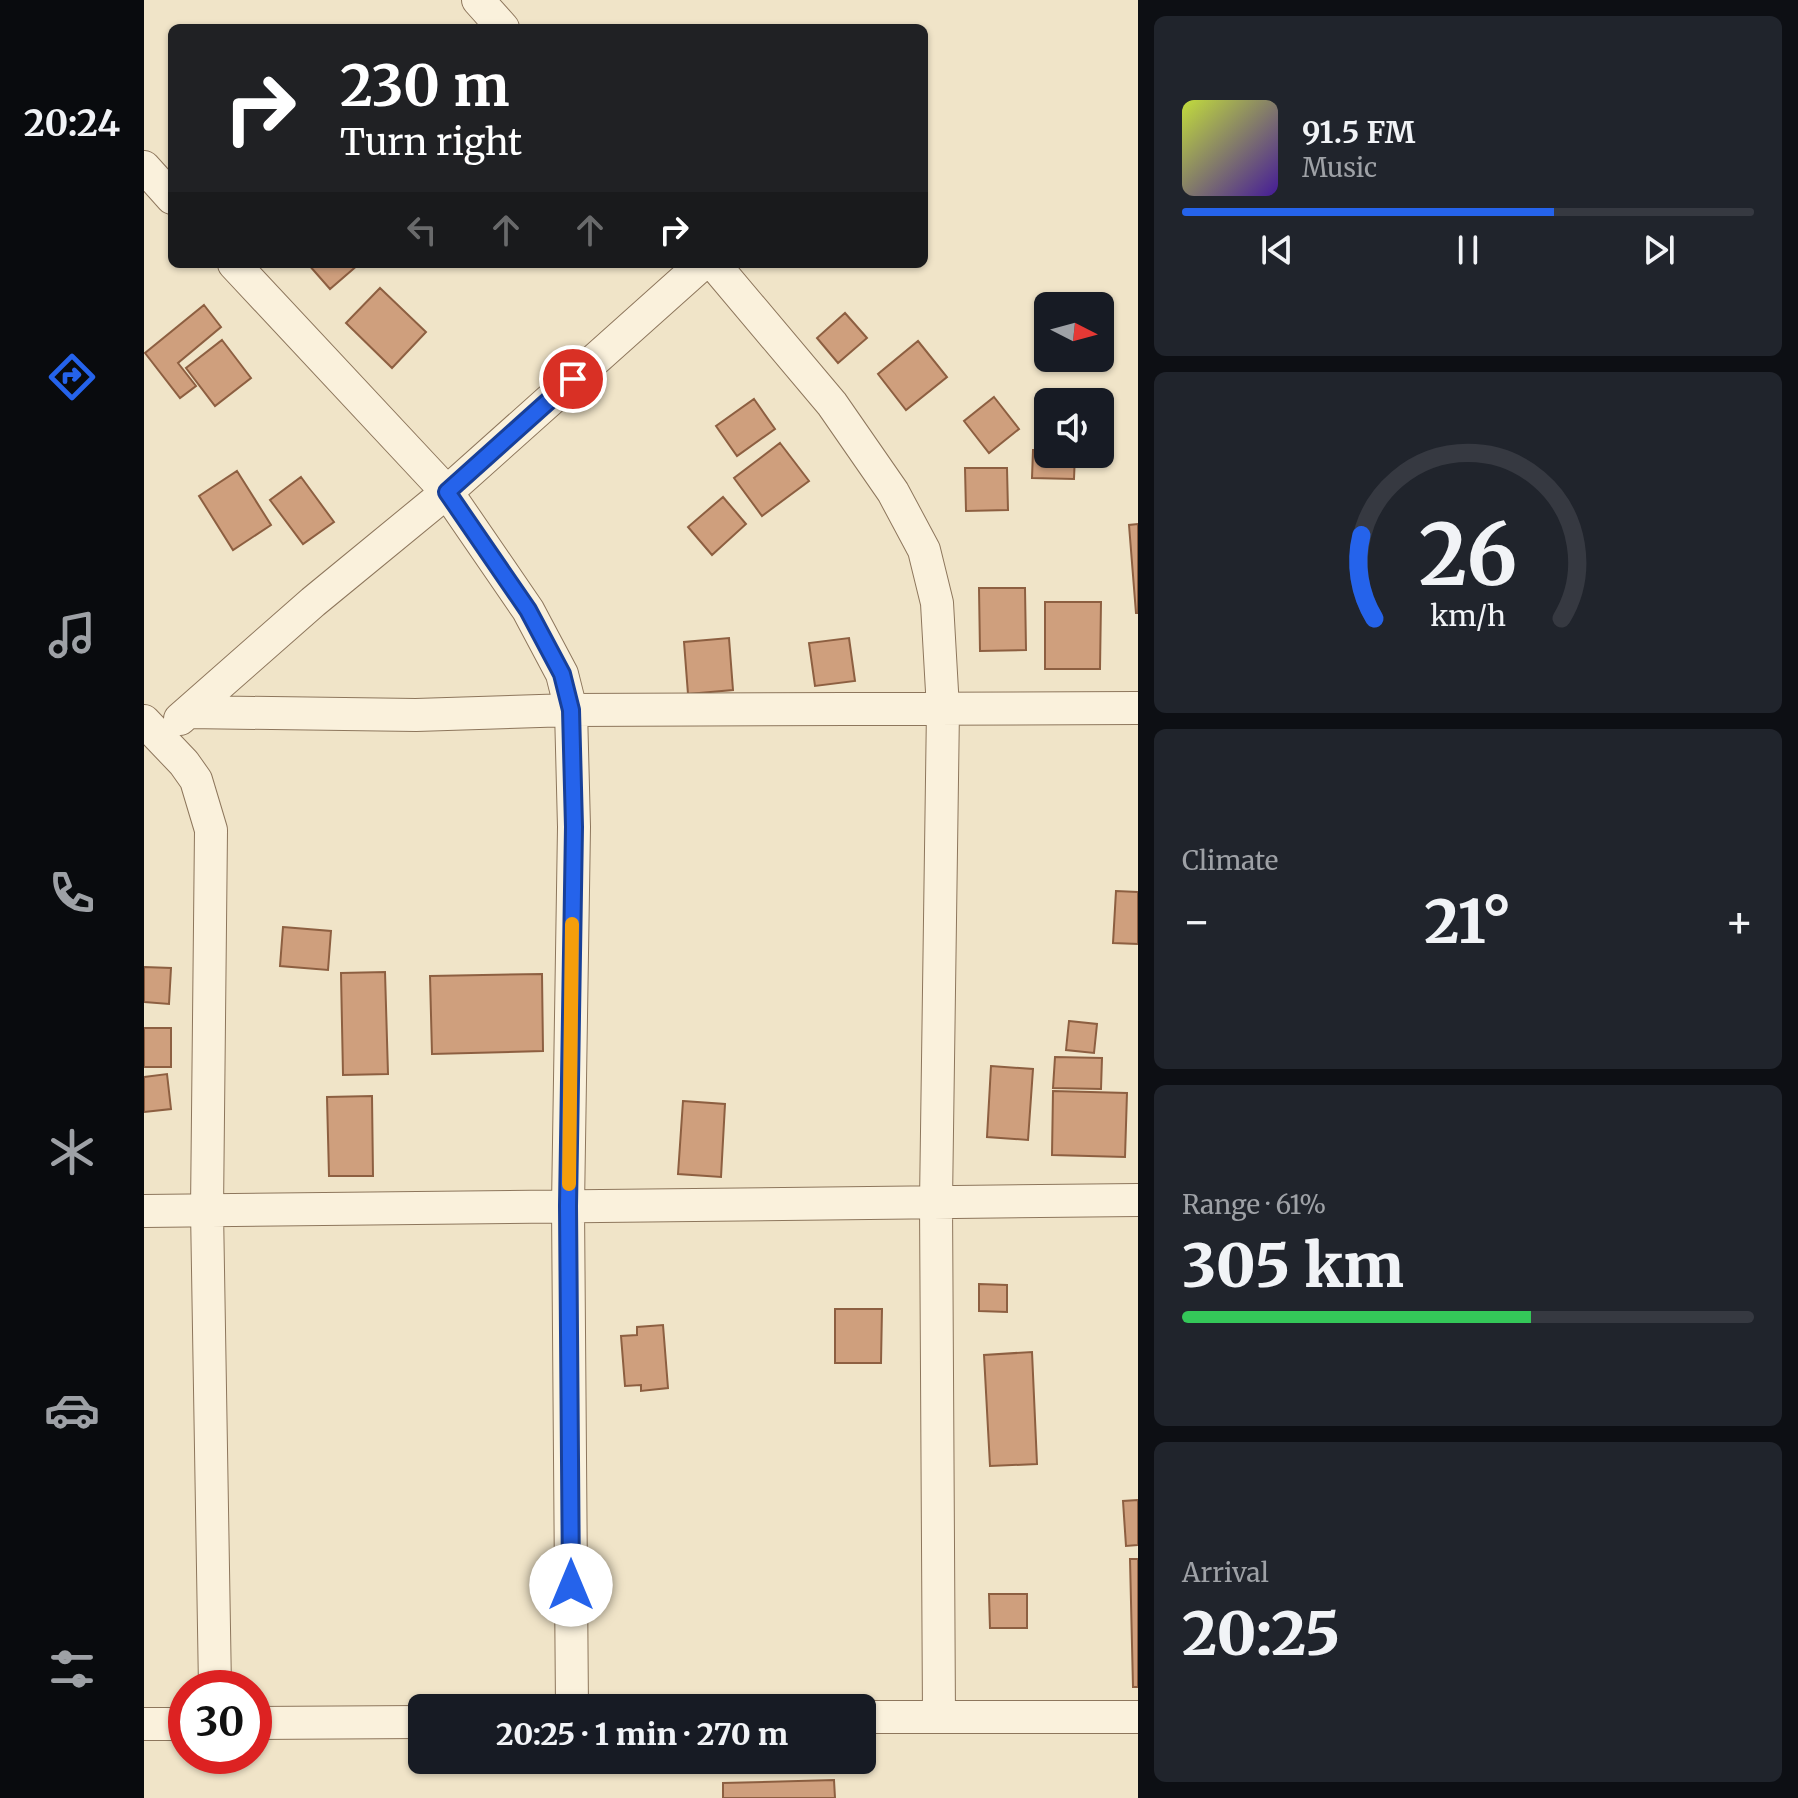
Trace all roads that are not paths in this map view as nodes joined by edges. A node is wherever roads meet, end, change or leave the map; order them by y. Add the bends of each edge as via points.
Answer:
1 (478, 0) edge
2 (499, 24) edge
3 (144, 167) edge
4 (168, 194) edge
5 (238, 268) edge
6 (698, 268) edge
7 (717, 268) edge
8 (447, 492) junction
9 (1138, 708) edge
10 (943, 709) junction
11 (571, 710) junction
12 (188, 712) junction
13 (149, 736) edge
14 (1138, 1200) edge
15 (936, 1202) junction
16 (568, 1206) junction
17 (207, 1210) junction
18 (144, 1211) edge
19 (215, 1670) edge
20 (572, 1694) edge
21 (876, 1717) edge
22 (939, 1717) junction
23 (1138, 1717) edge
24 (408, 1722) edge
25 (272, 1723) edge
26 (144, 1724) edge
27 (168, 1724) edge

1 - 2 street
3 - 4 street
5 - 8 street
6 - 8 street
7 - 10 street via 832,404 893,492 924,550 937,603
8 - 11 street via 528,610 562,674
8 - 12 street
9 - 10 street
10 - 11 street
10 - 15 street
11 - 12 street via 416,715
11 - 16 street
12 - 13 street
13 - 17 street via 184,763 196,780 211,830
14 - 15 street
15 - 16 street
15 - 22 street
16 - 17 street
16 - 20 street
17 - 18 street
17 - 19 street
21 - 22 street
22 - 23 street
24 - 25 street
26 - 27 street

